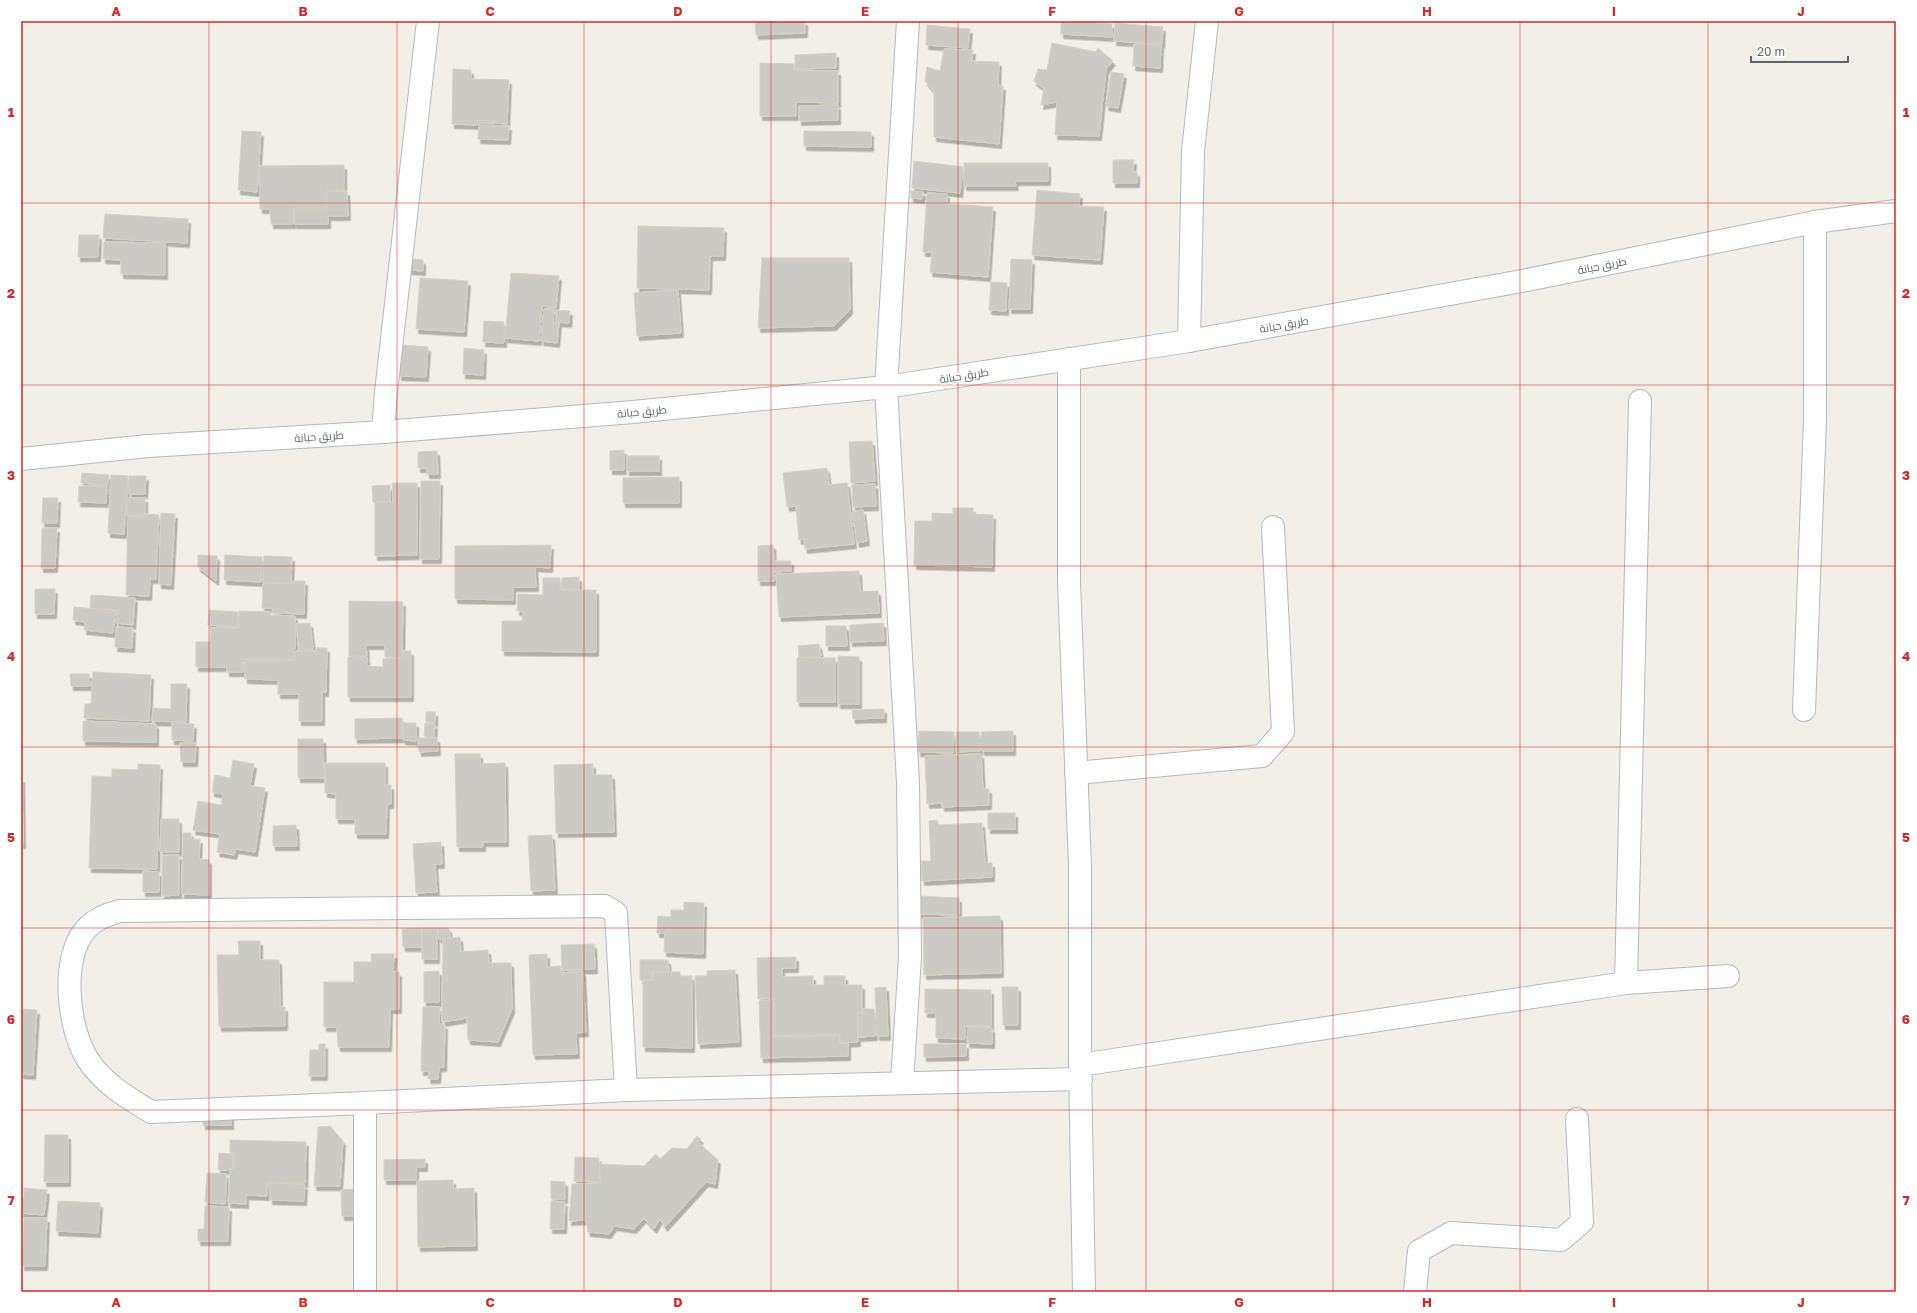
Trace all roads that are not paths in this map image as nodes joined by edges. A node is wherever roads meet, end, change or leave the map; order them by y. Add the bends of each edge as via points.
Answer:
1 (428, 21) edge
2 (908, 21) edge
3 (1207, 21) edge
4 (1896, 211) edge
5 (1815, 222) junction
6 (1189, 341) junction
7 (1069, 359) junction
8 (886, 386) junction
9 (1640, 401) dead end
10 (383, 432) junction
11 (21, 459) edge
12 (1273, 528) dead end
13 (1804, 710) dead end
14 (1076, 773) junction
15 (1728, 976) dead end
16 (1626, 984) junction
17 (1080, 1072) junction
18 (902, 1082) junction
19 (626, 1090) junction
20 (365, 1103) junction
21 (1577, 1119) dead end
22 (366, 1292) edge
23 (1084, 1292) edge
24 (1415, 1292) edge

1 - 10 street via 386,384
2 - 8 street
3 - 6 street via 1193,151
4 - 5 street, طريق حبانة
5 - 6 street, طريق حبانة via 1522,281
5 - 13 street via 1815,419
6 - 7 street, طريق حبانة
7 - 8 street, طريق حبانة
7 - 14 street via 1069,582
8 - 10 street, طريق حبانة via 632,412
8 - 18 street via 908,782 910,957
9 - 16 street
10 - 11 street, طريق حبانة via 148,446
12 - 14 street via 1283,732 1262,756
14 - 17 street via 1080,866
15 - 16 street
16 - 17 street
17 - 18 street
17 - 23 street
18 - 19 street
19 - 20 street
19 - 20 street via 616,914 605,906 120,911 105,915 87,928 77,944 71,968 70,991 71,1012 77,1036 88,1060 106,1081 151,1112
20 - 22 street
21 - 24 street via 1582,1222 1560,1240 1451,1233 1419,1251

